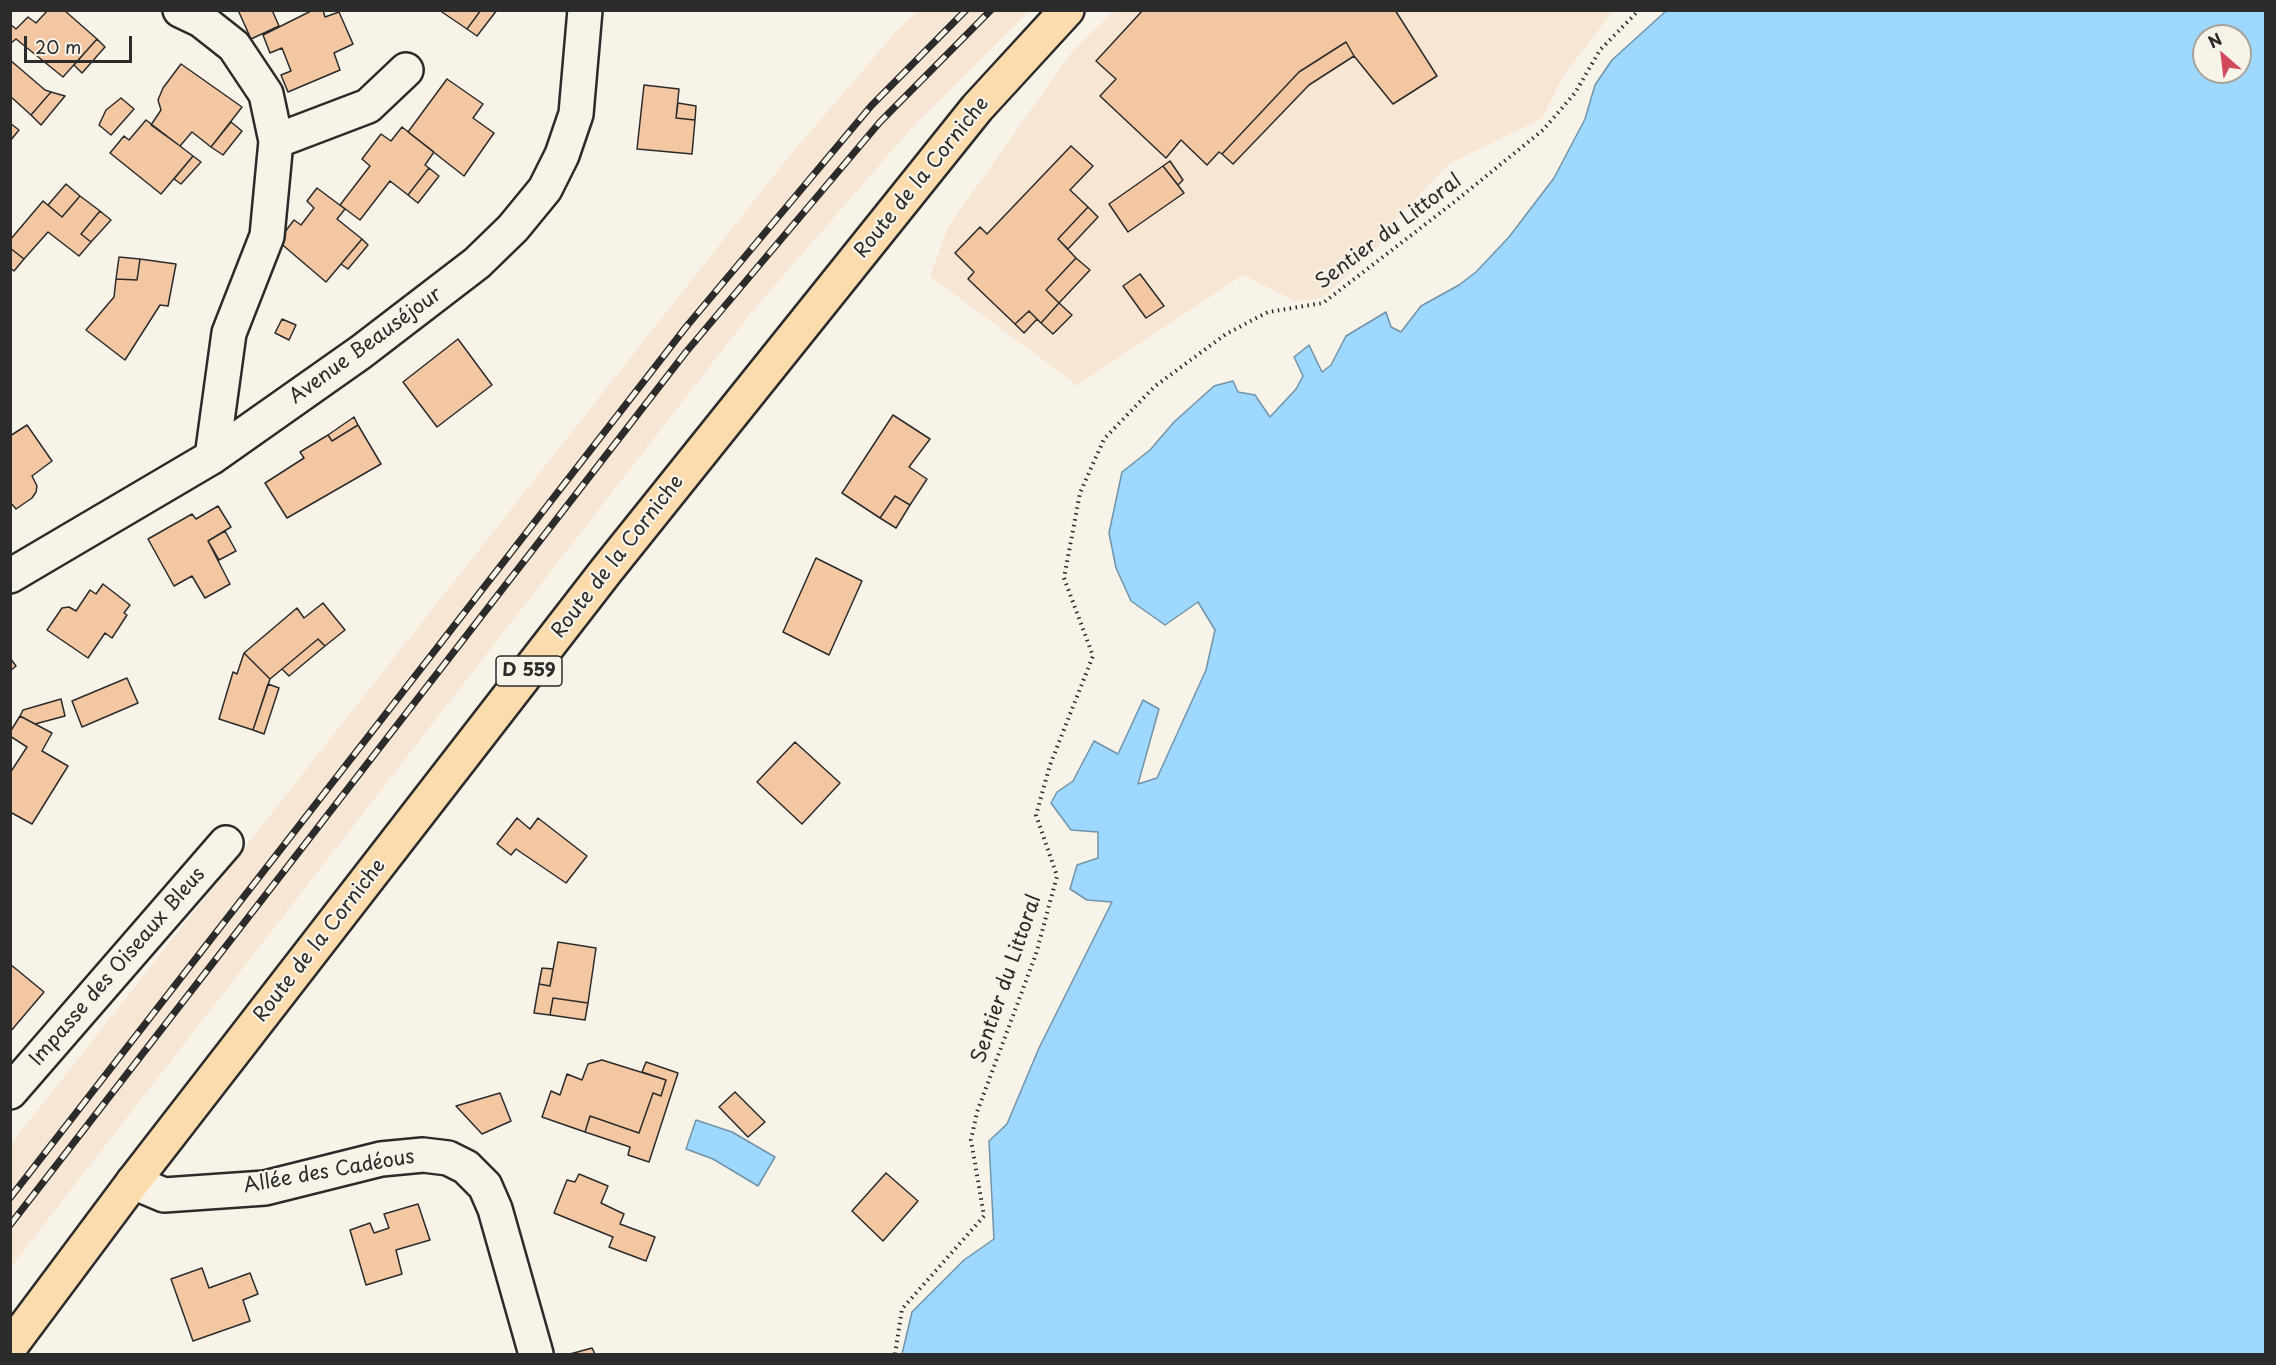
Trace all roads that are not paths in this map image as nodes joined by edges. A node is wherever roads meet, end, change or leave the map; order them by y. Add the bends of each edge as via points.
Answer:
1 (180, 10) edge
2 (585, 10) edge
3 (1066, 10) edge
4 (406, 70) dead end
5 (276, 141) junction
6 (212, 457) junction
7 (10, 576) edge
8 (226, 843) dead end
9 (10, 1092) edge
10 (133, 1182) junction
11 (10, 1347) edge
12 (536, 1354) edge

1 - 5 street via 201,20 234,46 266,94
2 - 6 street, Avenue Beauséjour via 576,114 562,155 544,189 519,220 477,263 361,352
3 - 10 main road, Route de la Corniche / D 559 via 977,108 606,571
4 - 5 street via 368,106
5 - 6 street via 267,236 229,333
6 - 7 street, Avenue Beauséjour
8 - 9 street, Impasse des Oiseaux Bleus
10 - 11 main road, Route de la Corniche / D 559
10 - 12 street, Allée des Cadéous via 164,1195 266,1188 381,1159 423,1155 448,1158 466,1167 485,1186

